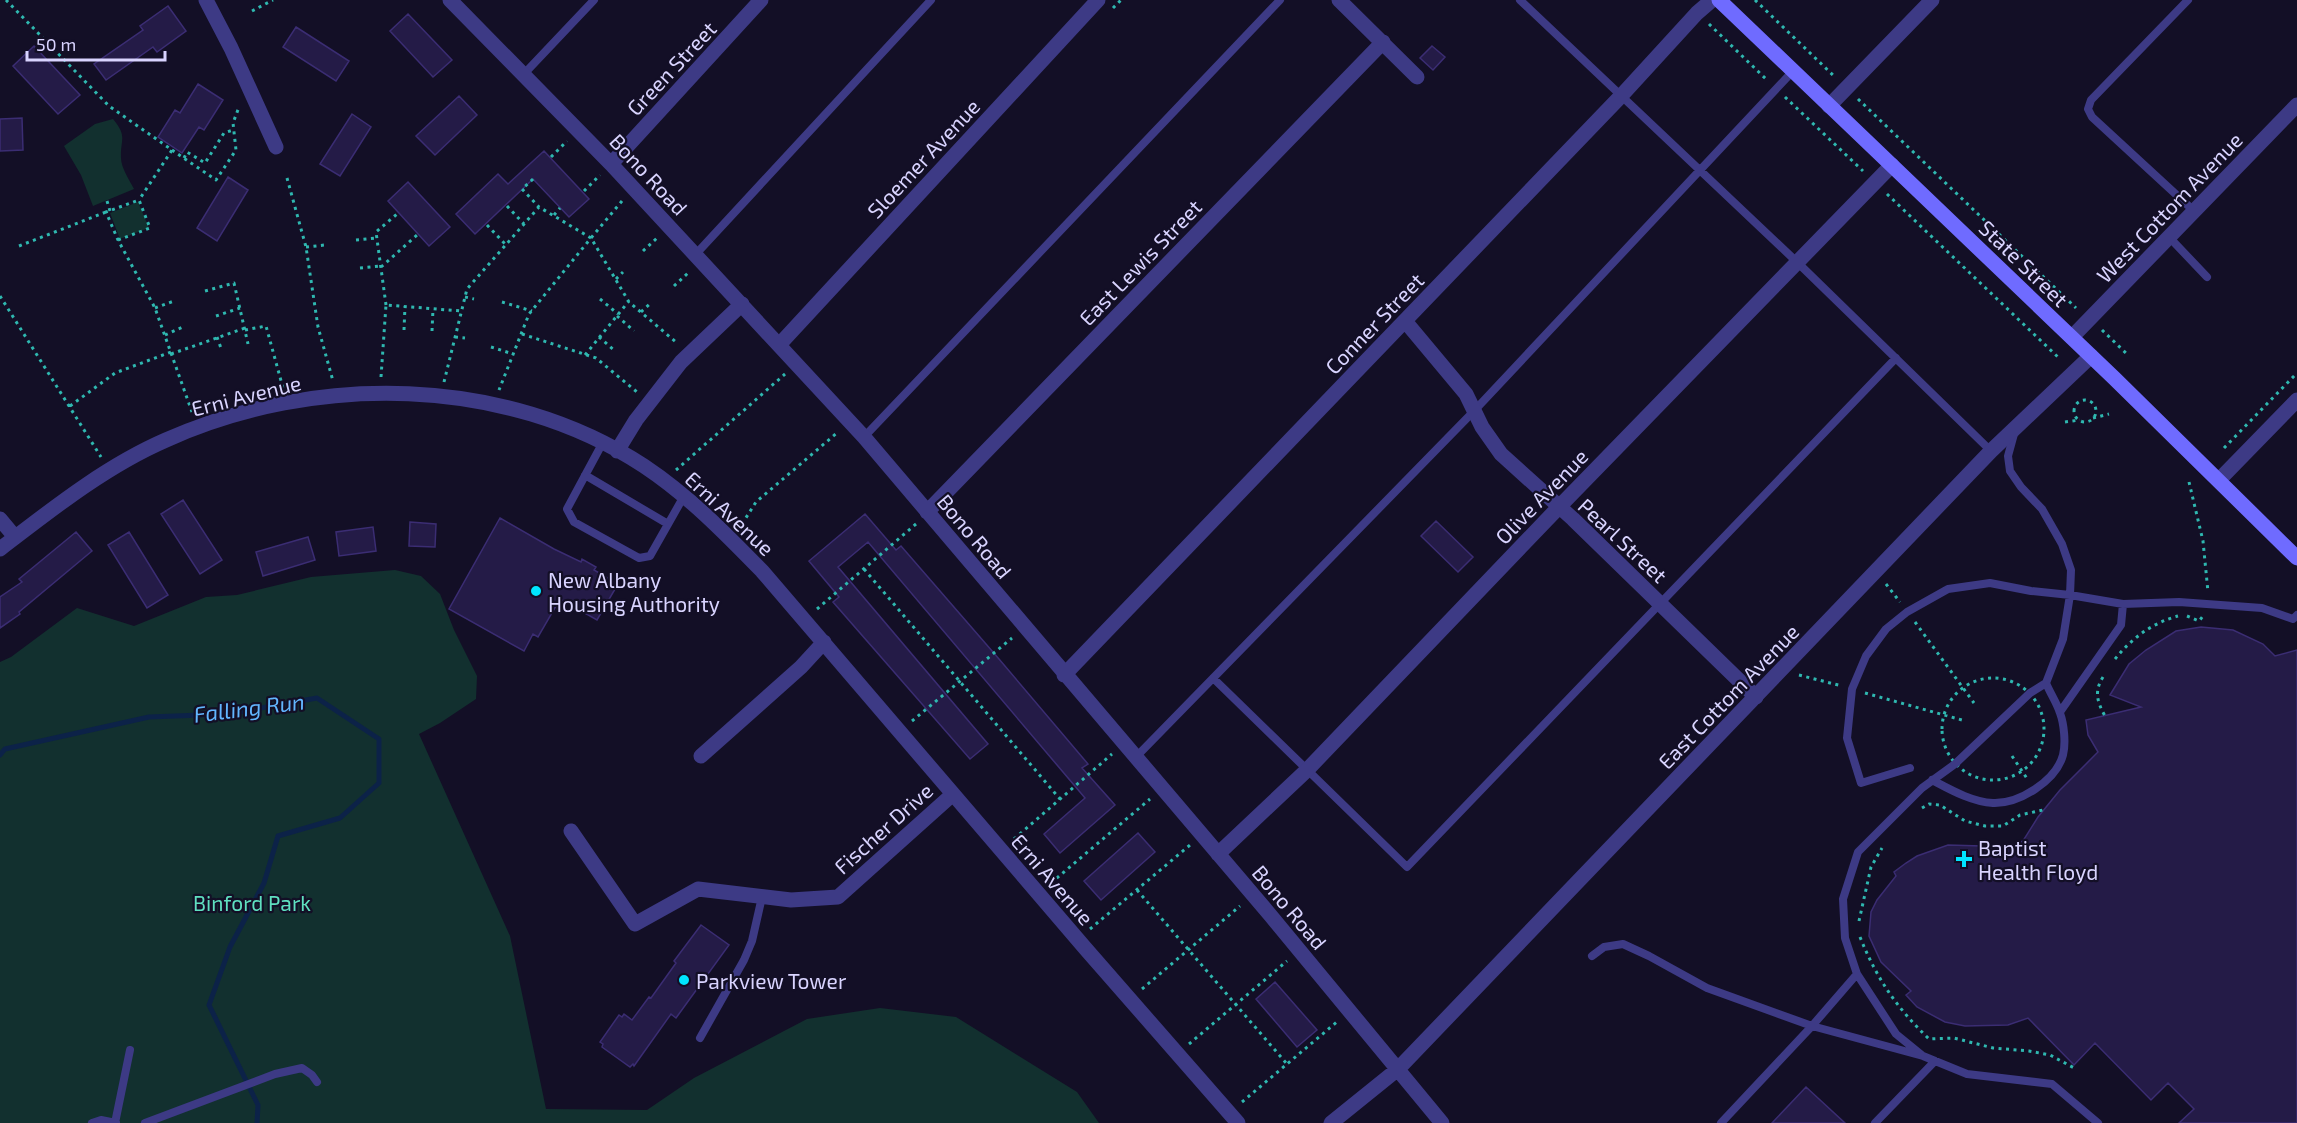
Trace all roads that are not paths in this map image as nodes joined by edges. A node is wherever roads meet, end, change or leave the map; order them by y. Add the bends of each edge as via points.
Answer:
1 (206, 0) edge
2 (450, 0) edge
3 (594, 0) edge
4 (762, 0) edge
5 (931, 0) edge
6 (1098, 0) edge
7 (1280, 0) edge
8 (1339, 0) edge
9 (1520, 0) edge
10 (1712, 0) edge
11 (1719, 0) edge
12 (1932, 0) edge
13 (2188, 0) edge
14 (1383, 42) junction
15 (1793, 71) junction
16 (523, 75) junction
17 (1417, 77) dead end
18 (1621, 96) junction
19 (2297, 105) edge
20 (1829, 106) junction
21 (276, 147) dead end
22 (611, 164) junction
23 (1892, 165) junction
24 (1700, 170) junction
25 (2194, 211) junction
26 (2169, 237) junction
27 (696, 254) junction
28 (1798, 263) junction
29 (2207, 277) dead end
30 (742, 304) junction
31 (1405, 321) junction
32 (2072, 337) junction
33 (779, 345) junction
34 (2091, 356) junction
35 (1896, 358) junction
36 (2297, 400) edge
37 (1474, 411) junction
38 (2015, 430) junction
39 (864, 437) junction
40 (602, 444) junction
41 (617, 451) junction
42 (1990, 451) junction
43 (585, 475) junction
44 (2219, 480) junction
45 (684, 496) junction
46 (1558, 508) junction
47 (927, 512) junction
48 (0, 519) edge
49 (668, 524) junction
50 (15, 537) junction
51 (0, 549) edge
52 (2297, 558) edge
53 (2070, 595) junction
54 (1660, 604) junction
55 (2123, 604) junction
56 (2297, 615) edge
57 (824, 642) junction
58 (1065, 675) junction
59 (1213, 678) junction
60 (2046, 684) junction
61 (1756, 697) junction
62 (2060, 712) junction
63 (701, 756) dead end
64 (1136, 758) junction
65 (1910, 768) dead end
66 (1307, 770) junction
67 (1932, 780) junction
68 (953, 794) junction
69 (571, 831) dead end
70 (1218, 855) junction
71 (762, 897) junction
72 (1592, 956) dead end
73 (1857, 974) junction
74 (1812, 1026) junction
75 (700, 1038) dead end
76 (130, 1050) dead end
77 (1923, 1056) junction
78 (1935, 1061) junction
79 (1398, 1069) junction
80 (317, 1082) dead end
81 (92, 1123) edge
82 (116, 1123) edge
83 (145, 1123) edge
84 (1238, 1123) edge
85 (1331, 1123) edge
86 (1442, 1123) edge
87 (1721, 1123) edge
88 (1875, 1123) edge
89 (2098, 1123) edge

1 - 21 street
2 - 16 street, Bono Road
3 - 16 lane
4 - 22 street, Green Street
5 - 27 lane
6 - 33 street, Sloemer Avenue
7 - 39 lane
8 - 14 street
9 - 18 lane
10 - 18 street, Conner Street
11 - 15 main road, State Street
12 - 20 street
13 - 25 lane via 2091,100 2088,109
14 - 17 street
14 - 47 street, East Lewis Street
15 - 20 main road, State Street
15 - 24 lane
16 - 22 street, Bono Road
18 - 24 lane
18 - 31 street, Conner Street
19 - 25 street, West Cottom Avenue
20 - 23 main road, State Street
22 - 27 street, Bono Road
23 - 28 street, Olive Avenue
23 - 32 main road, State Street
24 - 28 lane
24 - 37 lane
25 - 26 street, West Cottom Avenue
26 - 29 lane
26 - 32 street, West Cottom Avenue
27 - 30 street, Bono Road
28 - 35 lane
28 - 46 street, Olive Avenue
30 - 33 street, Bono Road
30 - 41 street via 681,362
31 - 37 street, Pearl Street via 1466,394
31 - 58 street, Conner Street
32 - 34 main road, State Street
33 - 39 street, Bono Road
34 - 38 street, East Cottom Avenue
34 - 44 main road, State Street
35 - 42 lane
35 - 54 lane
36 - 44 street
37 - 46 street, Pearl Street via 1501,454
37 - 59 lane
38 - 42 street, East Cottom Avenue
38 - 53 lane via 2008,456 2010,471 2042,509 2062,544 2071,570
39 - 47 street, Bono Road
40 - 41 street, Erni Avenue
40 - 43 lane
40 - 50 street, Erni Avenue via 560,424 493,404 422,395 308,399 246,412 166,440 76,493
41 - 45 street, Erni Avenue
42 - 61 street, East Cottom Avenue
43 - 49 lane
43 - 49 lane via 567,509 574,522 639,558 650,556
44 - 52 main road, State Street
45 - 49 lane
45 - 57 street, Erni Avenue via 762,571
46 - 54 street, Pearl Street
46 - 66 street, Olive Avenue
47 - 58 street, Bono Road
48 - 50 street
50 - 51 street, Erni Avenue
53 - 55 lane
53 - 60 lane via 2063,639
53 - 65 lane via 1990,583 1948,589 1886,629 1866,656 1852,689 1847,738 1861,783
54 - 61 street, Pearl Street
54 - 66 lane via 1407,867
55 - 56 lane via 2179,602 2262,608 2294,619
55 - 62 lane via 2121,625
57 - 63 street
57 - 68 street, Erni Avenue
58 - 64 street, Bono Road
59 - 64 lane
59 - 66 lane
60 - 62 lane
60 - 67 lane via 2030,693 1955,764
61 - 79 street, East Cottom Avenue
62 - 67 lane via 2062,755 2053,773 2035,789 2013,800 1993,803
64 - 70 street, Bono Road
66 - 70 street, Olive Avenue
67 - 73 lane via 1858,852 1843,899 1845,938
68 - 71 street, Fischer Drive via 838,897
68 - 84 street, Erni Avenue
69 - 71 street, Fischer Drive via 635,924 698,889
70 - 79 street, Bono Road
71 - 75 lane via 744,960
72 - 74 lane via 1604,947 1623,944 1707,988
73 - 74 lane
73 - 77 lane via 1896,1035
74 - 77 lane
74 - 87 lane
76 - 82 lane
77 - 78 lane
78 - 88 lane
78 - 89 lane via 1967,1074 2052,1084
79 - 85 street
79 - 86 street, Bono Road
80 - 83 lane via 302,1068
81 - 82 lane

